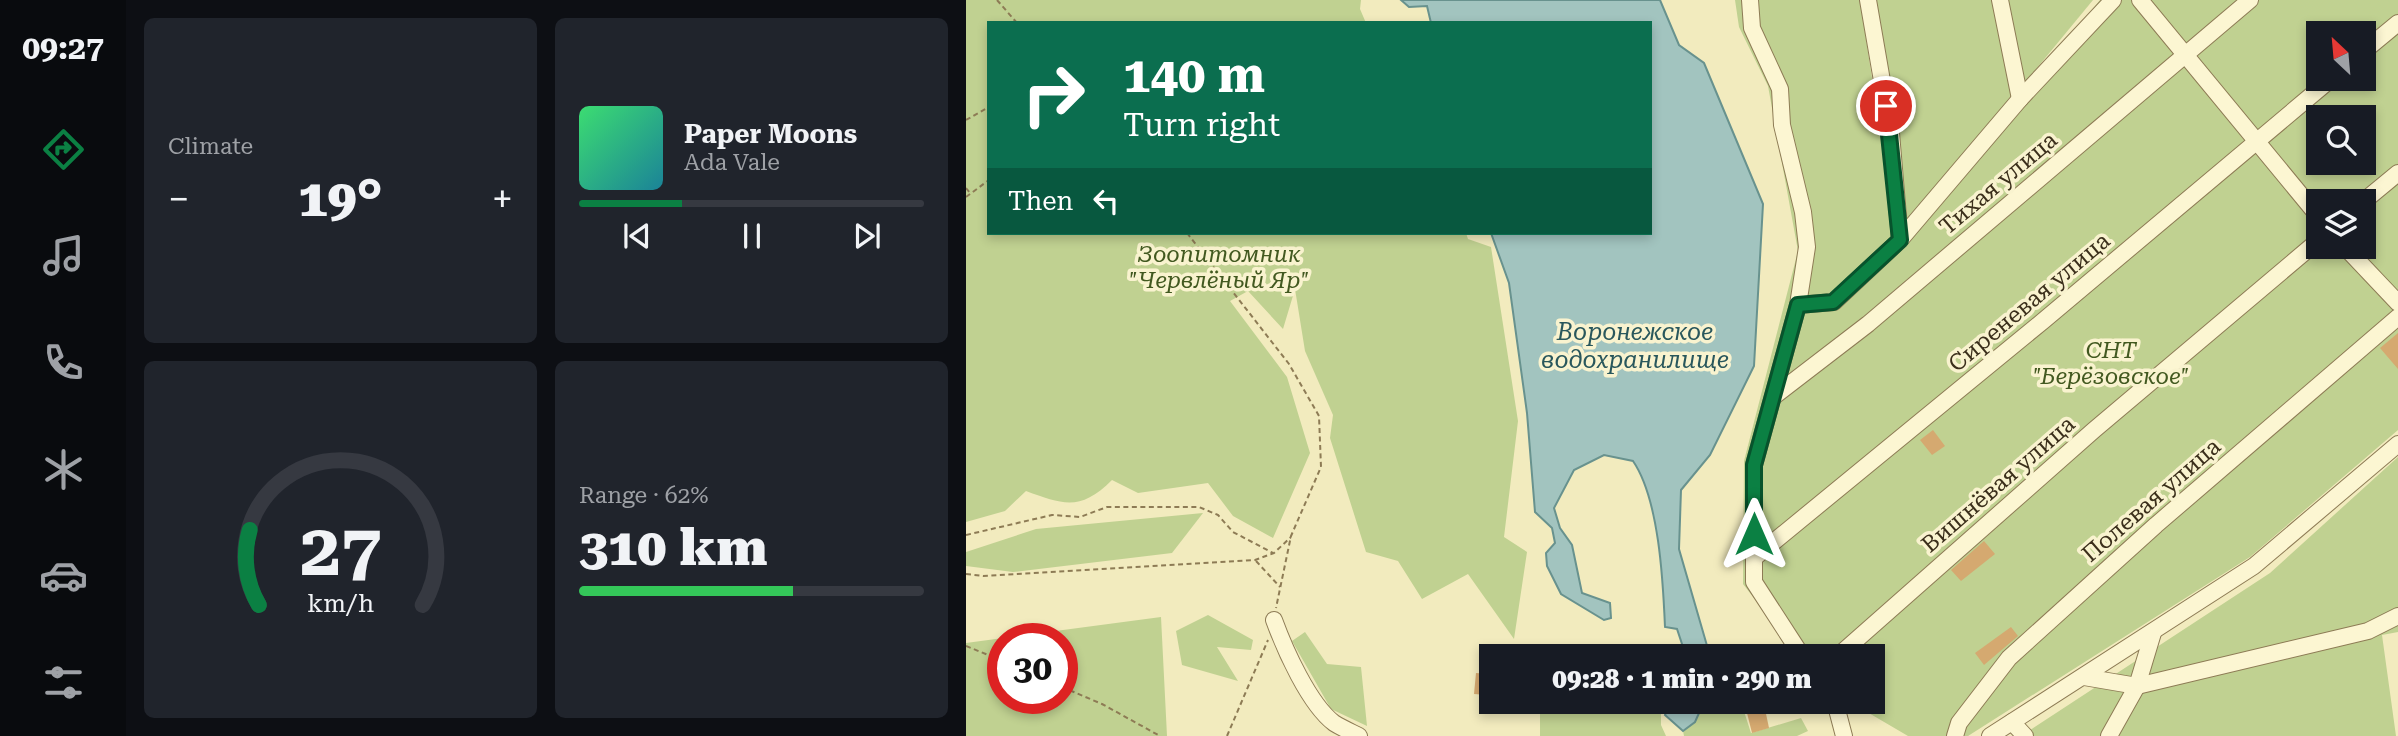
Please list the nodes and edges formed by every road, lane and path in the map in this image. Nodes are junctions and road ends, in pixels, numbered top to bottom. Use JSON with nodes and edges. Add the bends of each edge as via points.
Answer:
{"nodes":[{"id":1,"x":997,"y":0,"type":"edge"},
{"id":2,"x":1750,"y":0,"type":"edge"},
{"id":3,"x":1868,"y":0,"type":"edge"},
{"id":4,"x":2000,"y":0,"type":"edge"},
{"id":5,"x":2113,"y":0,"type":"edge"},
{"id":6,"x":2140,"y":0,"type":"edge"},
{"id":7,"x":2250,"y":0,"type":"edge"},
{"id":8,"x":1015,"y":21,"type":"edge"},
{"id":9,"x":2398,"y":23,"type":"edge"},
{"id":10,"x":2376,"y":41,"type":"edge"},
{"id":11,"x":2186,"y":54,"type":"junction"},
{"id":12,"x":2317,"y":91,"type":"edge"},
{"id":13,"x":2020,"y":99,"type":"junction"},
{"id":14,"x":987,"y":108,"type":"edge"},
{"id":15,"x":966,"y":120,"type":"edge"},
{"id":16,"x":2258,"y":140,"type":"junction"},
{"id":17,"x":2398,"y":173,"type":"edge"},
{"id":18,"x":987,"y":182,"type":"edge"},
{"id":19,"x":966,"y":188,"type":"edge"},
{"id":20,"x":2376,"y":191,"type":"edge"},
{"id":21,"x":971,"y":194,"type":"junction"},
{"id":22,"x":966,"y":197,"type":"edge"},
{"id":23,"x":2306,"y":201,"type":"edge"},
{"id":24,"x":1189,"y":235,"type":"edge"},
{"id":25,"x":1900,"y":240,"type":"junction"},
{"id":26,"x":2306,"y":251,"type":"edge"},
{"id":27,"x":2356,"y":259,"type":"edge"},
{"id":28,"x":2398,"y":303,"type":"edge"},
{"id":29,"x":1798,"y":305,"type":"junction"},
{"id":30,"x":2398,"y":317,"type":"edge"},
{"id":31,"x":1773,"y":397,"type":"junction"},
{"id":32,"x":2398,"y":444,"type":"edge"},
{"id":33,"x":966,"y":535,"type":"edge"},
{"id":34,"x":1291,"y":536,"type":"junction"},
{"id":35,"x":1274,"y":553,"type":"junction"},
{"id":36,"x":1754,"y":558,"type":"junction"},
{"id":37,"x":1255,"y":560,"type":"junction"},
{"id":38,"x":966,"y":574,"type":"edge"},
{"id":39,"x":1281,"y":588,"type":"junction"},
{"id":40,"x":2398,"y":616,"type":"edge"},
{"id":41,"x":1274,"y":620,"type":"junction"},
{"id":42,"x":2153,"y":633,"type":"junction"},
{"id":43,"x":1794,"y":644,"type":"edge"},
{"id":44,"x":1852,"y":644,"type":"edge"},
{"id":45,"x":966,"y":646,"type":"edge"},
{"id":46,"x":987,"y":655,"type":"edge"},
{"id":47,"x":2084,"y":677,"type":"junction"},
{"id":48,"x":2137,"y":687,"type":"junction"},
{"id":49,"x":1078,"y":694,"type":"edge"},
{"id":50,"x":1838,"y":714,"type":"edge"},
{"id":51,"x":2012,"y":722,"type":"junction"},
{"id":52,"x":1160,"y":736,"type":"edge"},
{"id":53,"x":1227,"y":736,"type":"edge"},
{"id":54,"x":1359,"y":736,"type":"edge"},
{"id":55,"x":1844,"y":736,"type":"edge"},
{"id":56,"x":1955,"y":736,"type":"edge"},
{"id":57,"x":1990,"y":736,"type":"edge"},
{"id":58,"x":2025,"y":736,"type":"edge"},
{"id":59,"x":2109,"y":736,"type":"edge"}],
"edges":[{"from":1,"to":8,"type":"path"},
{"from":2,"to":29,"type":"street","via":[[1752,28],[1780,89],[1782,125],[1803,212],[1807,247]]},
{"from":3,"to":25,"type":"street","via":[[1891,133]]},
{"from":4,"to":13,"type":"street"},
{"from":5,"to":13,"type":"street"},
{"from":6,"to":11,"type":"street"},
{"from":7,"to":11,"type":"street","name":"Тихая улица"},
{"from":9,"to":10,"type":"street"},
{"from":11,"to":16,"type":"street"},
{"from":11,"to":31,"type":"street","name":"Тихая улица","via":[[1868,324]]},
{"from":12,"to":16,"type":"street","name":"Сиреневая улица"},
{"from":13,"to":25,"type":"street"},
{"from":14,"to":15,"type":"path"},
{"from":16,"to":23,"type":"street"},
{"from":16,"to":36,"type":"street","name":"Сиреневая улица"},
{"from":17,"to":20,"type":"street"},
{"from":18,"to":21,"type":"path"},
{"from":19,"to":21,"type":"path"},
{"from":21,"to":22,"type":"path"},
{"from":24,"to":34,"type":"path","via":[[1289,364],[1319,416],[1321,467]]},
{"from":25,"to":29,"type":"street","via":[[1833,302]]},
{"from":26,"to":44,"type":"street","name":"Вишнёвая улица","via":[[2094,429]]},
{"from":27,"to":28,"type":"street"},
{"from":29,"to":31,"type":"street"},
{"from":30,"to":56,"type":"street","name":"Полевая улица","via":[[2009,658],[1959,723]]},
{"from":31,"to":36,"type":"street","via":[[1754,465]]},
{"from":32,"to":42,"type":"street","via":[[2254,566]]},
{"from":33,"to":35,"type":"path","via":[[1052,515],[1080,517],[1107,507],[1199,507],[1218,514],[1233,531]]},
{"from":34,"to":35,"type":"path"},
{"from":34,"to":39,"type":"path"},
{"from":35,"to":37,"type":"path"},
{"from":36,"to":43,"type":"street","via":[[1754,582]]},
{"from":37,"to":38,"type":"path"},
{"from":37,"to":39,"type":"path"},
{"from":39,"to":41,"type":"path"},
{"from":40,"to":48,"type":"street","via":[[2368,631]]},
{"from":41,"to":53,"type":"path"},
{"from":41,"to":54,"type":"street","via":[[1285,649],[1319,707],[1333,722]]},
{"from":42,"to":47,"type":"street"},
{"from":42,"to":48,"type":"street"},
{"from":45,"to":46,"type":"path"},
{"from":47,"to":48,"type":"street"},
{"from":47,"to":51,"type":"street"},
{"from":48,"to":59,"type":"street"},
{"from":49,"to":52,"type":"path"},
{"from":50,"to":55,"type":"street"},
{"from":51,"to":57,"type":"street"},
{"from":51,"to":58,"type":"street"}]}
